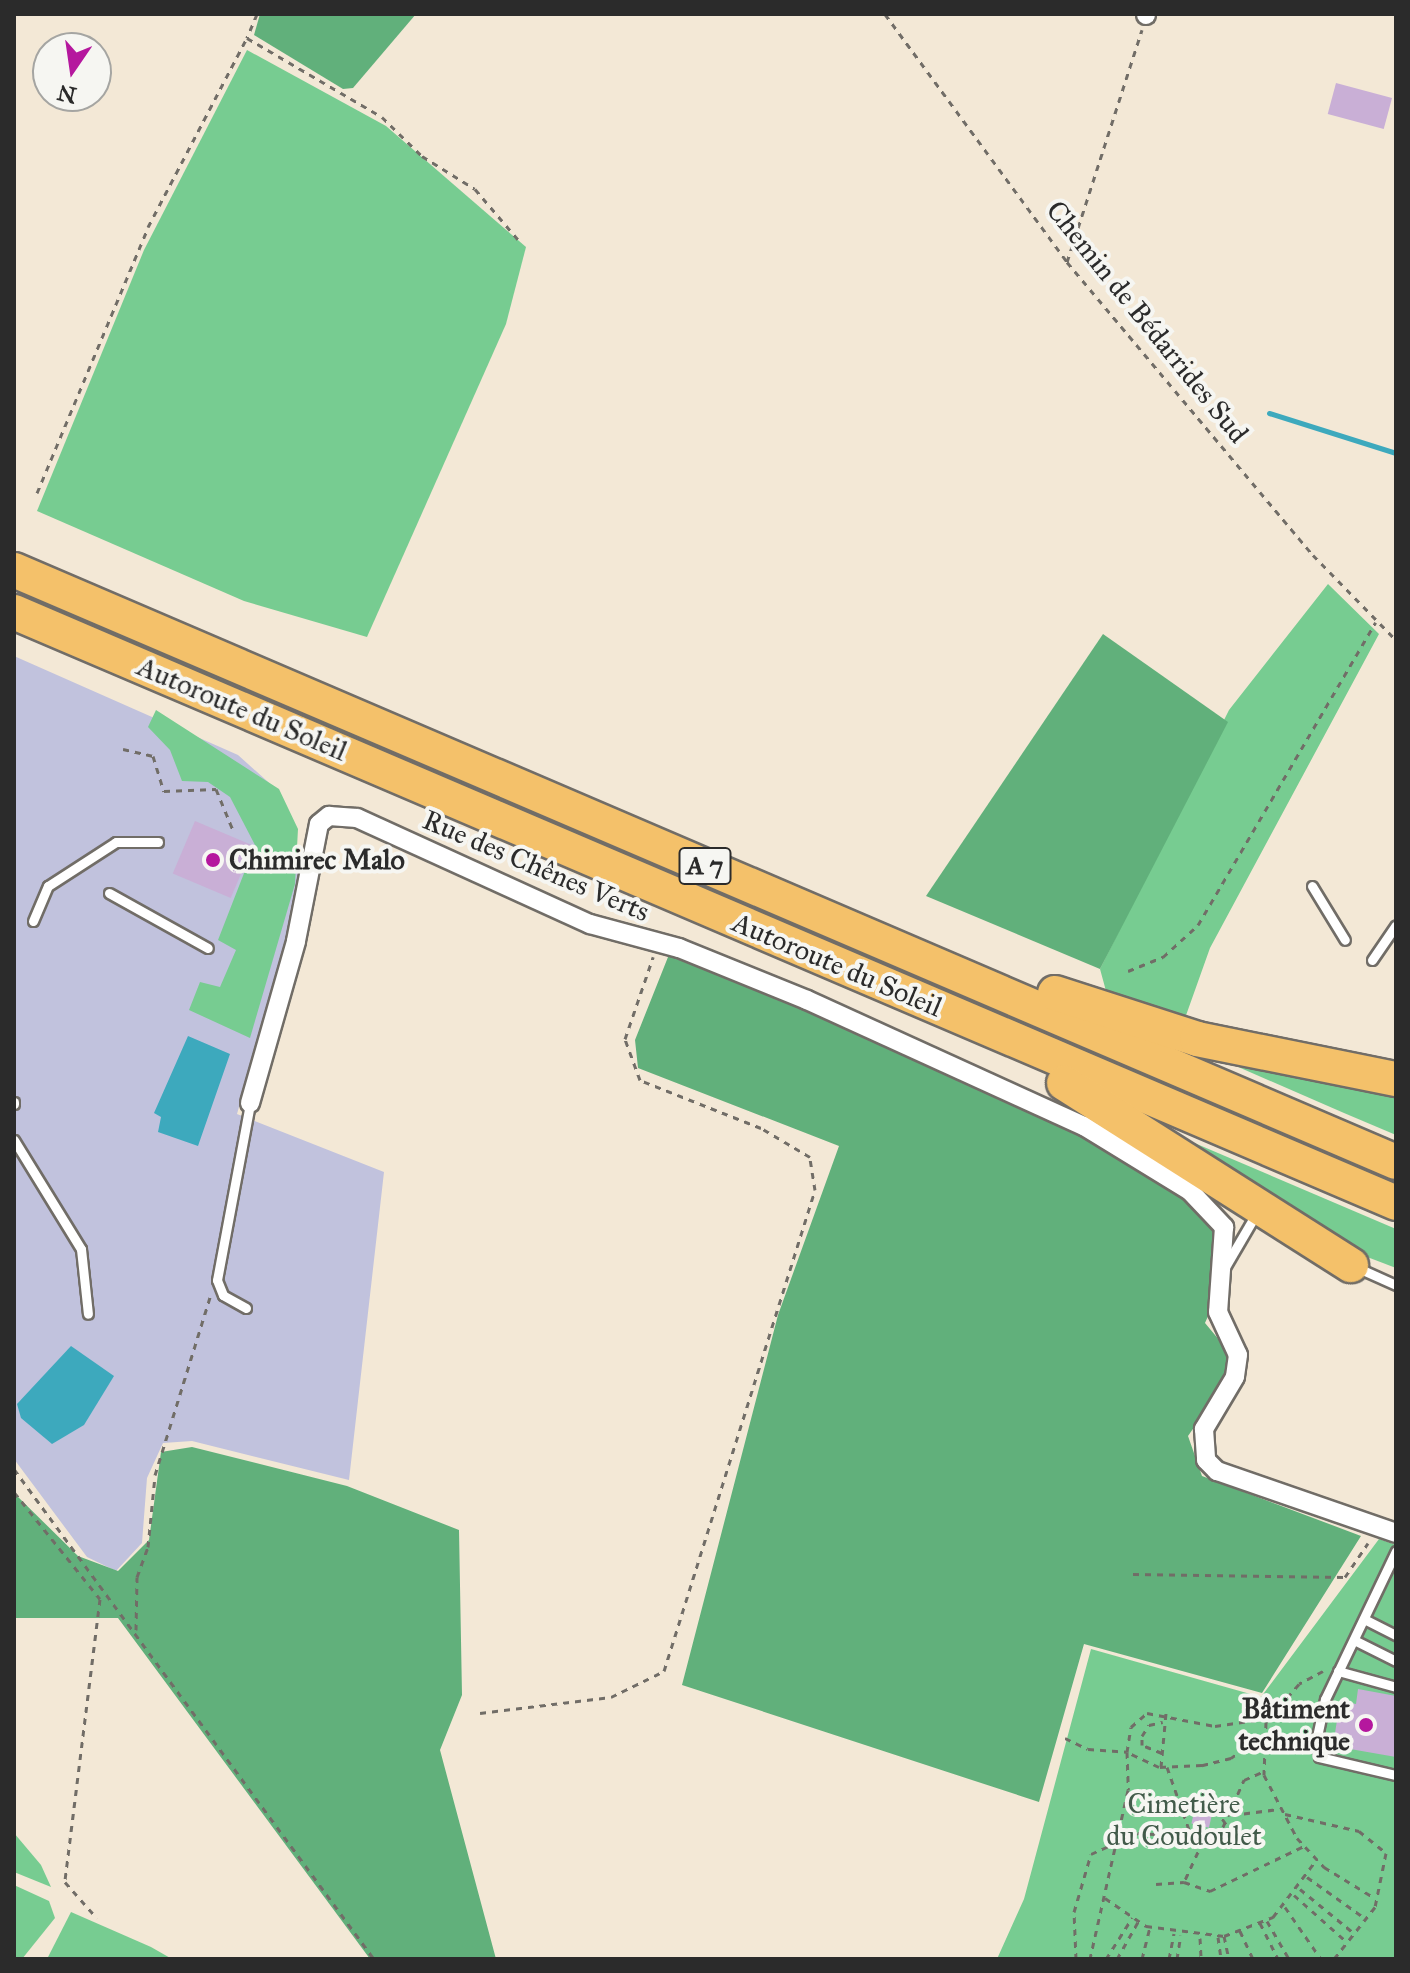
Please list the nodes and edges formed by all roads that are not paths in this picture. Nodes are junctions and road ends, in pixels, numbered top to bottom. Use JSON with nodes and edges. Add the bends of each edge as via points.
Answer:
{"nodes":[{"id":1,"x":14,"y":570,"type":"edge"},
{"id":2,"x":14,"y":612,"type":"edge"},
{"id":3,"x":158,"y":842,"type":"dead end"},
{"id":4,"x":1312,"y":886,"type":"dead end"},
{"id":5,"x":109,"y":893,"type":"dead end"},
{"id":6,"x":33,"y":921,"type":"dead end"},
{"id":7,"x":1396,"y":925,"type":"edge"},
{"id":8,"x":1345,"y":940,"type":"dead end"},
{"id":9,"x":208,"y":948,"type":"dead end"},
{"id":10,"x":909,"y":953,"type":"junction"},
{"id":11,"x":1372,"y":960,"type":"dead end"},
{"id":12,"x":892,"y":988,"type":"junction"},
{"id":13,"x":1396,"y":1079,"type":"edge"},
{"id":14,"x":250,"y":1103,"type":"joint"},
{"id":15,"x":14,"y":1140,"type":"edge"},
{"id":16,"x":1396,"y":1162,"type":"edge"},
{"id":17,"x":1396,"y":1203,"type":"edge"},
{"id":18,"x":1261,"y":1205,"type":"junction"},
{"id":19,"x":1351,"y":1265,"type":"joint"},
{"id":20,"x":1224,"y":1270,"type":"junction"},
{"id":21,"x":1396,"y":1285,"type":"edge"},
{"id":22,"x":246,"y":1308,"type":"dead end"},
{"id":23,"x":88,"y":1314,"type":"dead end"},
{"id":24,"x":1396,"y":1533,"type":"edge"},
{"id":25,"x":1396,"y":1551,"type":"edge"},
{"id":26,"x":1364,"y":1619,"type":"junction"},
{"id":27,"x":1396,"y":1635,"type":"edge"},
{"id":28,"x":1354,"y":1640,"type":"junction"},
{"id":29,"x":1396,"y":1661,"type":"edge"},
{"id":30,"x":1338,"y":1671,"type":"junction"},
{"id":31,"x":1396,"y":1687,"type":"edge"},
{"id":32,"x":1396,"y":1775,"type":"edge"}],
"edges":[{"from":1,"to":10,"type":"highway","name":"Autoroute du Soleil","number":"A 7"},
{"from":2,"to":12,"type":"highway","name":"Autoroute du Soleil","number":"A 7"},
{"from":3,"to":6,"type":"lane","via":[[116,842],[48,886]]},
{"from":4,"to":8,"type":"lane"},
{"from":5,"to":9,"type":"lane"},
{"from":7,"to":11,"type":"lane"},
{"from":10,"to":13,"type":"highway","via":[[1197,1039]]},
{"from":10,"to":16,"type":"highway","name":"Autoroute du Soleil","number":"A 7"},
{"from":12,"to":17,"type":"highway","name":"Autoroute du Soleil","number":"A 7"},
{"from":12,"to":18,"type":"highway","via":[[1136,1123]]},
{"from":14,"to":20,"type":"street","name":"Rue des Chênes Verts","via":[[296,941],[311,849],[329,816],[357,818],[482,879],[653,945],[679,948],[807,1000],[1084,1126],[1218,1213]]},
{"from":14,"to":22,"type":"lane","via":[[217,1280],[223,1295]]},
{"from":15,"to":23,"type":"lane","via":[[81,1249]]},
{"from":18,"to":19,"type":"highway"},
{"from":18,"to":20,"type":"lane"},
{"from":19,"to":21,"type":"lane"},
{"from":20,"to":24,"type":"street","name":"Rue des Chênes Verts","via":[[1218,1312],[1238,1355],[1235,1377],[1204,1429],[1206,1460],[1217,1471]]},
{"from":25,"to":26,"type":"lane"},
{"from":26,"to":27,"type":"lane"},
{"from":26,"to":28,"type":"lane"},
{"from":28,"to":29,"type":"lane"},
{"from":28,"to":30,"type":"lane"},
{"from":30,"to":31,"type":"lane"},
{"from":30,"to":32,"type":"lane","via":[[1325,1699],[1319,1757]]}]}
